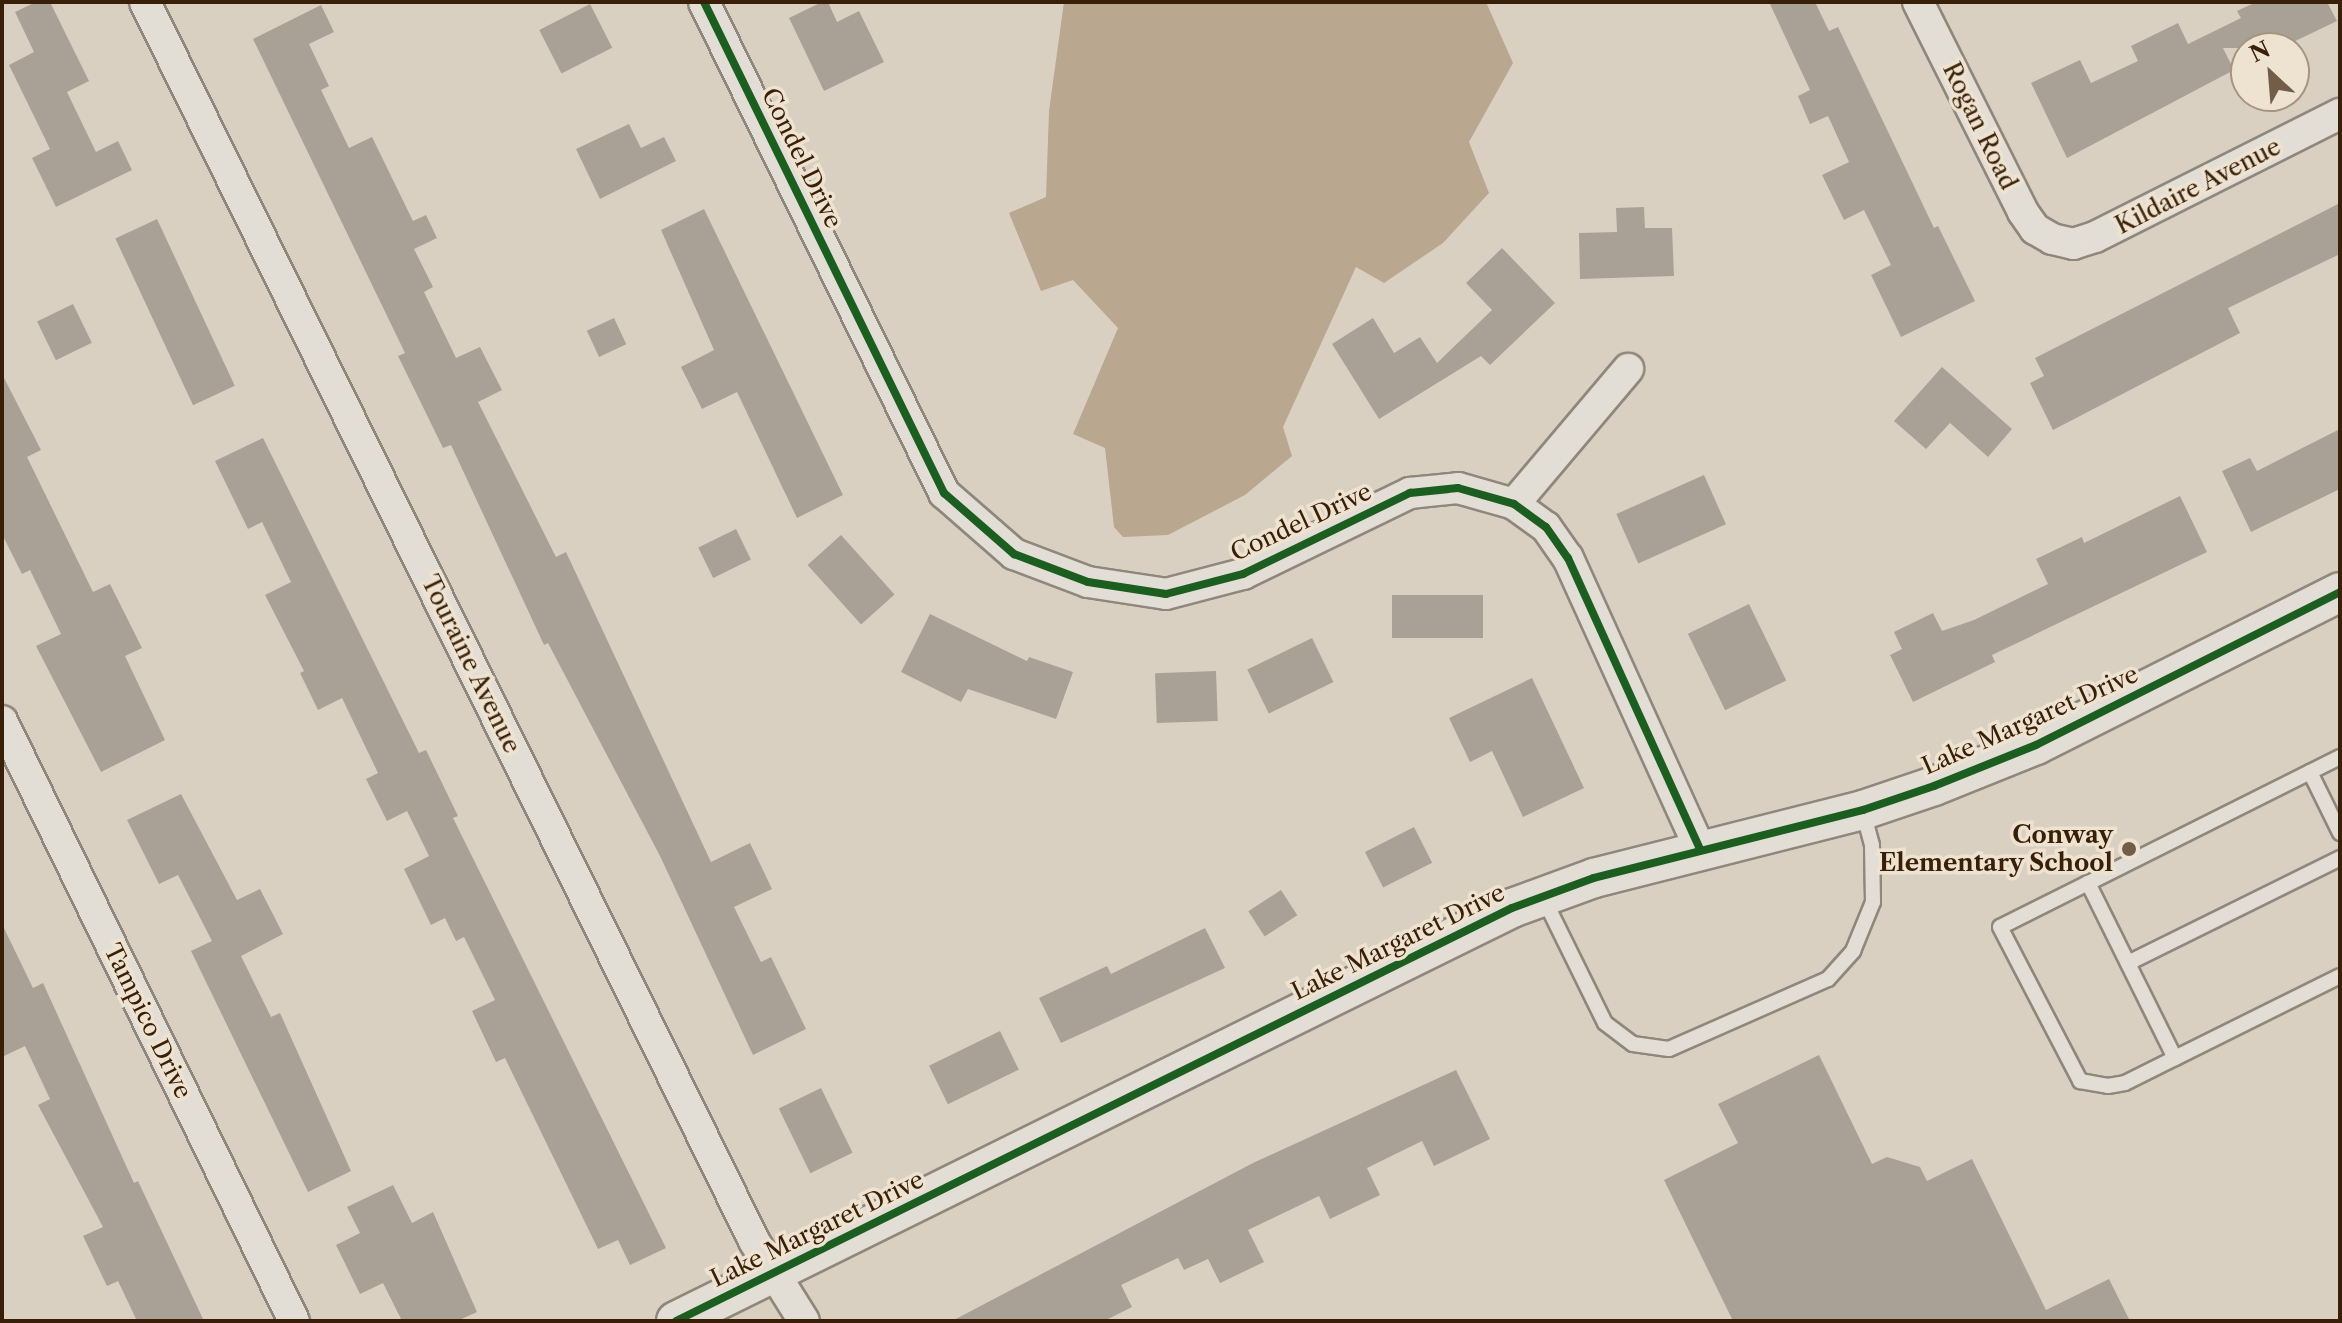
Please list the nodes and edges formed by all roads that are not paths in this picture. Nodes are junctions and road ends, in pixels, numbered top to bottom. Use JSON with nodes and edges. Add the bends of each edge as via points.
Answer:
{"nodes":[{"id":1,"x":145,"y":2,"type":"edge"},
{"id":2,"x":704,"y":2,"type":"edge"},
{"id":3,"x":1918,"y":2,"type":"edge"},
{"id":4,"x":2340,"y":114,"type":"edge"},
{"id":5,"x":2052,"y":239,"type":"joint"},
{"id":6,"x":1628,"y":369,"type":"dead end"},
{"id":7,"x":1514,"y":504,"type":"junction"},
{"id":8,"x":2338,"y":597,"type":"edge"},
{"id":9,"x":2,"y":721,"type":"edge"},
{"id":10,"x":2340,"y":757,"type":"edge"},
{"id":11,"x":2310,"y":772,"type":"junction"},
{"id":12,"x":1863,"y":810,"type":"junction"},
{"id":13,"x":2340,"y":833,"type":"edge"},
{"id":14,"x":1700,"y":849,"type":"junction"},
{"id":15,"x":2340,"y":858,"type":"edge"},
{"id":16,"x":2088,"y":883,"type":"junction"},
{"id":17,"x":1543,"y":897,"type":"junction"},
{"id":18,"x":2128,"y":963,"type":"junction"},
{"id":19,"x":2340,"y":976,"type":"edge"},
{"id":20,"x":2175,"y":1058,"type":"junction"},
{"id":21,"x":775,"y":1272,"type":"junction"},
{"id":22,"x":294,"y":1321,"type":"edge"},
{"id":23,"x":676,"y":1321,"type":"edge"},
{"id":24,"x":804,"y":1321,"type":"edge"}],
"edges":[{"from":1,"to":21,"type":"street","name":"Touraine Avenue","via":[[754,1241]]},
{"from":2,"to":7,"type":"street","name":"Condel Drive","via":[[944,493],[1014,554],[1088,582],[1166,594],[1243,574],[1410,493],[1458,488]]},
{"from":3,"to":5,"type":"street","name":"Rogan Road","via":[[2023,212],[2035,229]]},
{"from":4,"to":5,"type":"street","name":"Kildaire Avenue","via":[[2095,237],[2073,244]]},
{"from":6,"to":7,"type":"street"},
{"from":7,"to":14,"type":"street","name":"Condel Drive","via":[[1546,527],[1568,558]]},
{"from":8,"to":12,"type":"street","name":"Lake Margaret Drive","via":[[2036,745]]},
{"from":9,"to":22,"type":"street","name":"Tampico Drive"},
{"from":10,"to":11,"type":"lane"},
{"from":11,"to":13,"type":"lane"},
{"from":11,"to":16,"type":"lane"},
{"from":12,"to":14,"type":"street","name":"Lake Margaret Drive"},
{"from":12,"to":17,"type":"lane","via":[[1872,845],[1873,902],[1853,951],[1828,979],[1669,1049],[1633,1044],[1605,1023]]},
{"from":14,"to":17,"type":"street","name":"Lake Margaret Drive"},
{"from":15,"to":18,"type":"lane"},
{"from":16,"to":18,"type":"lane"},
{"from":16,"to":20,"type":"lane","via":[[2000,927],[2021,970],[2080,1081],[2125,1083]]},
{"from":17,"to":21,"type":"street","name":"Lake Margaret Drive","via":[[1430,946]]},
{"from":18,"to":20,"type":"lane"},
{"from":19,"to":20,"type":"lane"},
{"from":21,"to":23,"type":"street","name":"Lake Margaret Drive"},
{"from":21,"to":24,"type":"street","name":"Touraine Avenue"}]}
